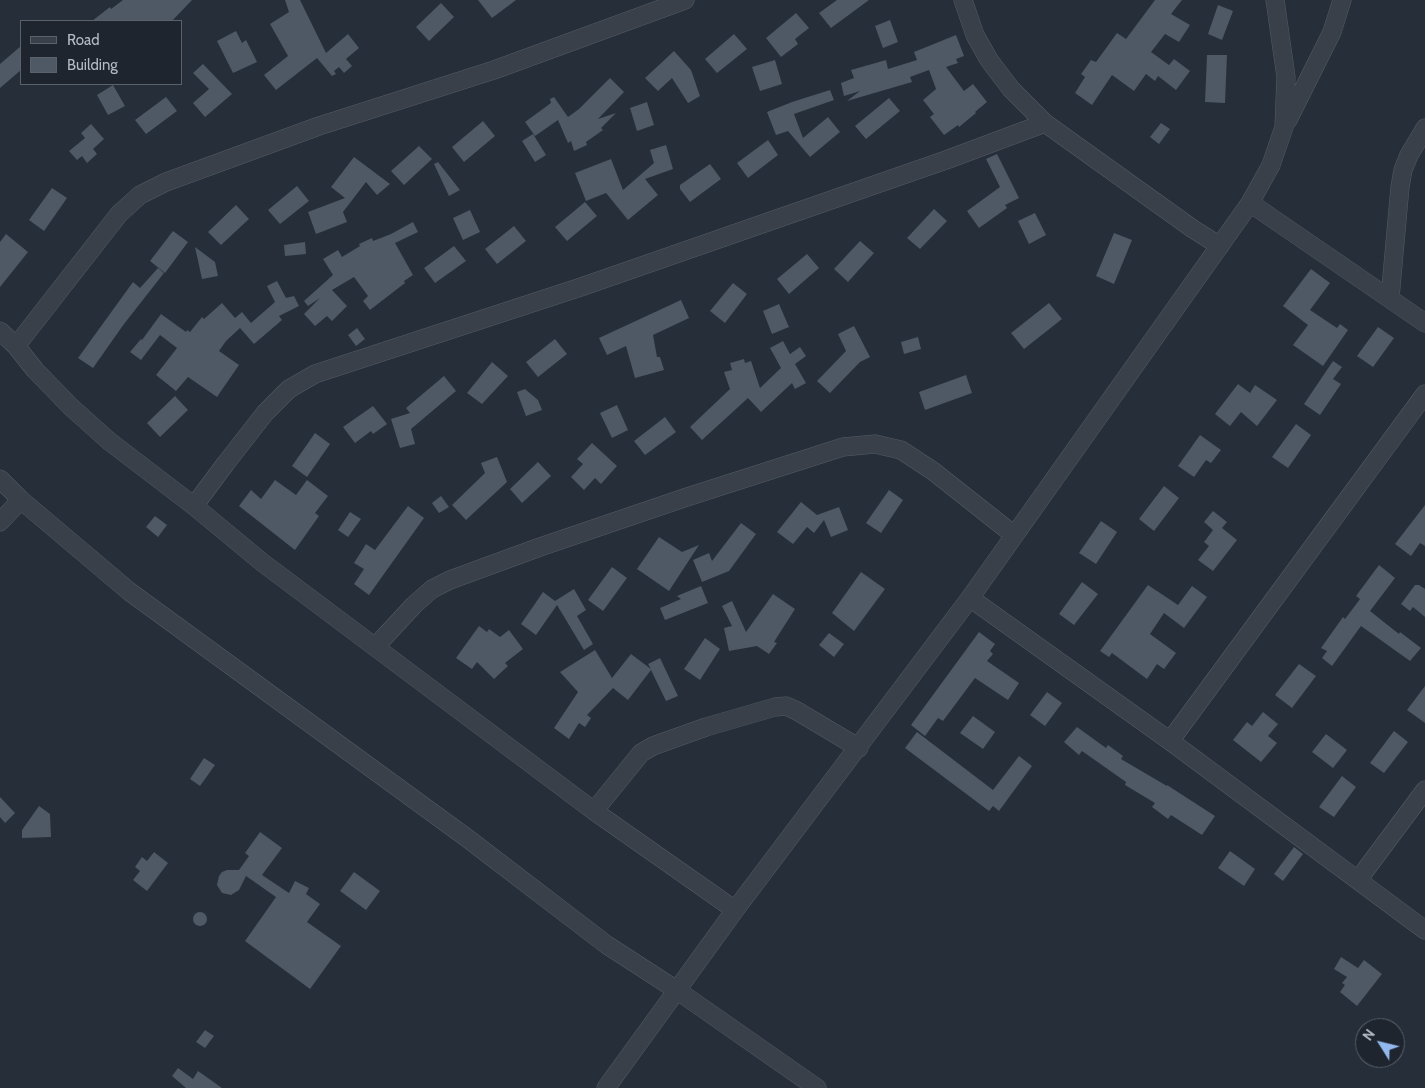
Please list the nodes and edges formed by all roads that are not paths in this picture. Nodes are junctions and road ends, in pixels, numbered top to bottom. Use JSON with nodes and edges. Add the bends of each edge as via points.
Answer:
{"nodes":[{"id":1,"x":685,"y":0,"type":"edge"},
{"id":2,"x":963,"y":0,"type":"edge"},
{"id":3,"x":1275,"y":0,"type":"edge"},
{"id":4,"x":1342,"y":0,"type":"edge"},
{"id":5,"x":1045,"y":123,"type":"junction"},
{"id":6,"x":1284,"y":128,"type":"junction"},
{"id":7,"x":1425,"y":128,"type":"edge"},
{"id":8,"x":1250,"y":203,"type":"junction"},
{"id":9,"x":1220,"y":246,"type":"junction"},
{"id":10,"x":1390,"y":298,"type":"junction"},
{"id":11,"x":1425,"y":323,"type":"edge"},
{"id":12,"x":0,"y":331,"type":"edge"},
{"id":13,"x":16,"y":346,"type":"junction"},
{"id":14,"x":1425,"y":394,"type":"edge"},
{"id":15,"x":0,"y":479,"type":"edge"},
{"id":16,"x":21,"y":500,"type":"junction"},
{"id":17,"x":194,"y":506,"type":"junction"},
{"id":18,"x":0,"y":522,"type":"edge"},
{"id":19,"x":1014,"y":535,"type":"junction"},
{"id":20,"x":970,"y":598,"type":"junction"},
{"id":21,"x":375,"y":647,"type":"junction"},
{"id":22,"x":1170,"y":741,"type":"junction"},
{"id":23,"x":859,"y":748,"type":"junction"},
{"id":24,"x":1425,"y":790,"type":"edge"},
{"id":25,"x":594,"y":811,"type":"junction"},
{"id":26,"x":1358,"y":880,"type":"junction"},
{"id":27,"x":735,"y":910,"type":"junction"},
{"id":28,"x":1425,"y":930,"type":"edge"},
{"id":29,"x":678,"y":991,"type":"junction"},
{"id":30,"x":606,"y":1088,"type":"edge"},
{"id":31,"x":817,"y":1088,"type":"edge"}],
"edges":[{"from":1,"to":13,"type":"street","via":[[494,70],[319,126],[166,182],[140,195],[119,214]]},
{"from":2,"to":5,"type":"street","via":[[989,60],[1011,89]]},
{"from":3,"to":6,"type":"street","via":[[1286,77]]},
{"from":4,"to":6,"type":"street","via":[[1332,32]]},
{"from":5,"to":9,"type":"street"},
{"from":5,"to":17,"type":"street","via":[[599,280],[315,374],[289,390],[265,413]]},
{"from":6,"to":8,"type":"street","via":[[1271,165]]},
{"from":7,"to":10,"type":"street","via":[[1403,170]]},
{"from":8,"to":9,"type":"street"},
{"from":8,"to":10,"type":"street"},
{"from":9,"to":19,"type":"street"},
{"from":10,"to":11,"type":"street"},
{"from":12,"to":13,"type":"street"},
{"from":13,"to":17,"type":"street","via":[[35,370],[102,436]]},
{"from":14,"to":22,"type":"street"},
{"from":15,"to":16,"type":"street"},
{"from":16,"to":18,"type":"street"},
{"from":16,"to":29,"type":"street","via":[[130,592],[460,833],[607,945]]},
{"from":17,"to":21,"type":"street","via":[[263,563]]},
{"from":19,"to":20,"type":"street"},
{"from":19,"to":21,"type":"street","via":[[901,450],[876,444],[843,447],[687,497],[450,580],[432,589],[414,605]]},
{"from":20,"to":22,"type":"street"},
{"from":20,"to":23,"type":"street"},
{"from":21,"to":25,"type":"street"},
{"from":22,"to":26,"type":"street"},
{"from":23,"to":25,"type":"street","via":[[797,711],[786,706],[776,707],[653,746],[641,753]]},
{"from":23,"to":27,"type":"street"},
{"from":24,"to":26,"type":"street"},
{"from":25,"to":27,"type":"street"},
{"from":26,"to":28,"type":"street"},
{"from":27,"to":29,"type":"street"},
{"from":29,"to":30,"type":"street"},
{"from":29,"to":31,"type":"street"}]}
